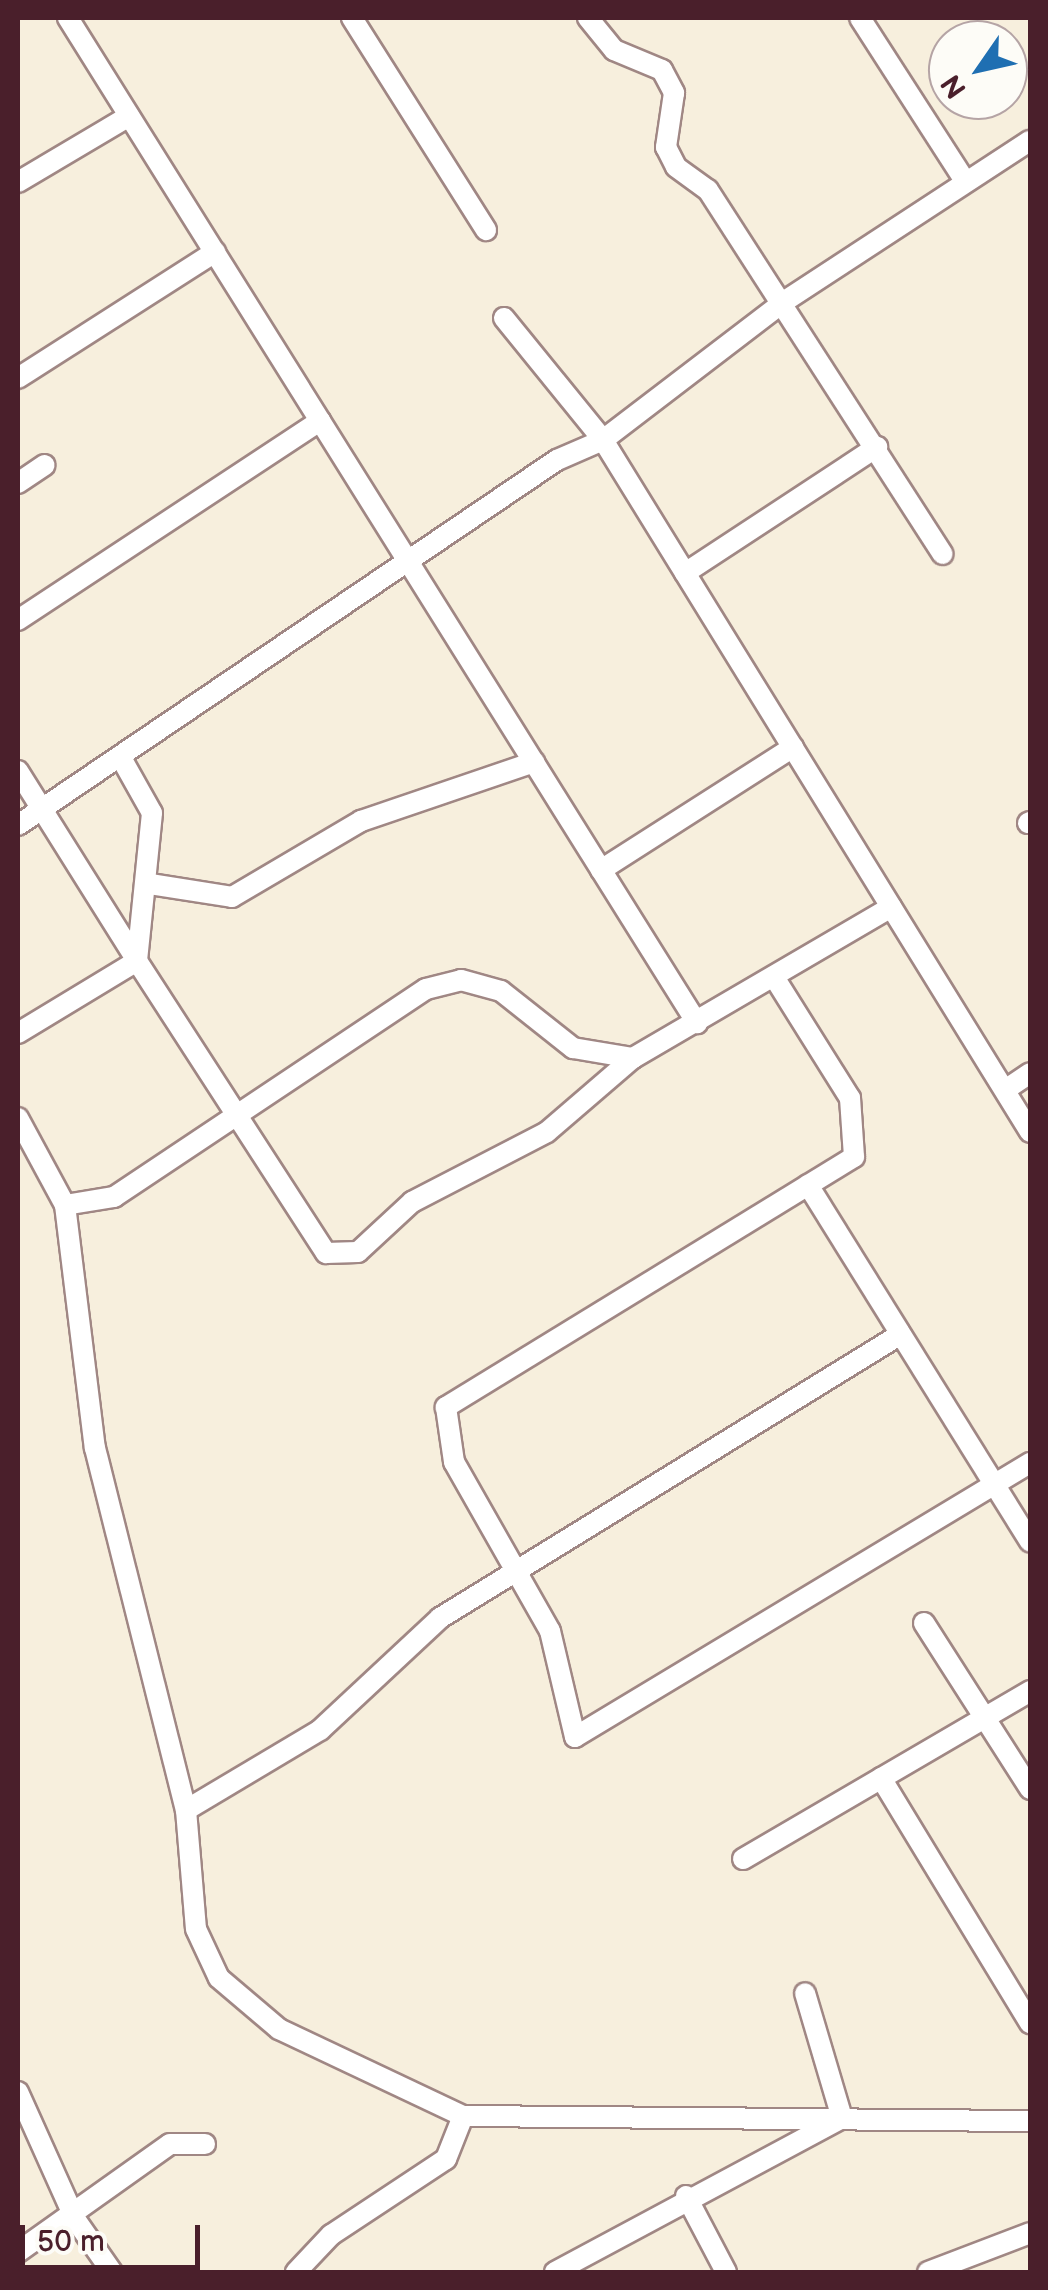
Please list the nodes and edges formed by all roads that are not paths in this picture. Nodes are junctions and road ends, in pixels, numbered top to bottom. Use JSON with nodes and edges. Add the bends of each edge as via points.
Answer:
{"nodes":[{"id":1,"x":68,"y":18,"type":"edge"},
{"id":2,"x":352,"y":18,"type":"edge"},
{"id":3,"x":588,"y":18,"type":"edge"},
{"id":4,"x":860,"y":18,"type":"edge"},
{"id":5,"x":130,"y":116,"type":"junction"},
{"id":6,"x":1030,"y":141,"type":"edge"},
{"id":7,"x":964,"y":181,"type":"junction"},
{"id":8,"x":18,"y":182,"type":"edge"},
{"id":9,"x":486,"y":230,"type":"dead end"},
{"id":10,"x":214,"y":252,"type":"junction"},
{"id":11,"x":782,"y":303,"type":"junction"},
{"id":12,"x":504,"y":318,"type":"dead end"},
{"id":13,"x":18,"y":378,"type":"edge"},
{"id":14,"x":320,"y":421,"type":"junction"},
{"id":15,"x":604,"y":440,"type":"junction"},
{"id":16,"x":877,"y":447,"type":"junction"},
{"id":17,"x":45,"y":465,"type":"dead end"},
{"id":18,"x":18,"y":483,"type":"edge"},
{"id":19,"x":943,"y":554,"type":"dead end"},
{"id":20,"x":407,"y":560,"type":"junction"},
{"id":21,"x":685,"y":573,"type":"junction"},
{"id":22,"x":18,"y":620,"type":"edge"},
{"id":23,"x":793,"y":748,"type":"junction"},
{"id":24,"x":120,"y":756,"type":"junction"},
{"id":25,"x":534,"y":762,"type":"junction"},
{"id":26,"x":18,"y":771,"type":"edge"},
{"id":27,"x":42,"y":810,"type":"junction"},
{"id":28,"x":18,"y":825,"type":"edge"},
{"id":29,"x":602,"y":870,"type":"junction"},
{"id":30,"x":150,"y":884,"type":"junction"},
{"id":31,"x":891,"y":907,"type":"junction"},
{"id":32,"x":136,"y":961,"type":"junction"},
{"id":33,"x":774,"y":977,"type":"junction"},
{"id":34,"x":697,"y":1023,"type":"junction"},
{"id":35,"x":18,"y":1033,"type":"edge"},
{"id":36,"x":632,"y":1058,"type":"junction"},
{"id":37,"x":1030,"y":1073,"type":"edge"},
{"id":38,"x":1004,"y":1090,"type":"junction"},
{"id":39,"x":235,"y":1113,"type":"junction"},
{"id":40,"x":18,"y":1118,"type":"edge"},
{"id":41,"x":1030,"y":1132,"type":"edge"},
{"id":42,"x":808,"y":1185,"type":"junction"},
{"id":43,"x":64,"y":1205,"type":"junction"},
{"id":44,"x":901,"y":1334,"type":"junction"},
{"id":45,"x":1030,"y":1463,"type":"edge"},
{"id":46,"x":994,"y":1484,"type":"junction"},
{"id":47,"x":1030,"y":1542,"type":"edge"},
{"id":48,"x":516,"y":1578,"type":"junction"},
{"id":49,"x":924,"y":1623,"type":"dead end"},
{"id":50,"x":1030,"y":1691,"type":"edge"},
{"id":51,"x":984,"y":1718,"type":"junction"},
{"id":52,"x":880,"y":1778,"type":"junction"},
{"id":53,"x":1030,"y":1790,"type":"edge"},
{"id":54,"x":186,"y":1810,"type":"junction"},
{"id":55,"x":743,"y":1858,"type":"dead end"},
{"id":56,"x":806,"y":1994,"type":"dead end"},
{"id":57,"x":1030,"y":2023,"type":"edge"},
{"id":58,"x":18,"y":2092,"type":"edge"},
{"id":59,"x":464,"y":2116,"type":"junction"},
{"id":60,"x":842,"y":2118,"type":"junction"},
{"id":61,"x":1030,"y":2121,"type":"edge"},
{"id":62,"x":205,"y":2144,"type":"dead end"},
{"id":63,"x":686,"y":2196,"type":"junction"},
{"id":64,"x":75,"y":2219,"type":"junction"},
{"id":65,"x":1030,"y":2233,"type":"edge"},
{"id":66,"x":18,"y":2252,"type":"edge"},
{"id":67,"x":112,"y":2272,"type":"edge"},
{"id":68,"x":296,"y":2272,"type":"edge"},
{"id":69,"x":555,"y":2272,"type":"edge"},
{"id":70,"x":726,"y":2272,"type":"edge"},
{"id":71,"x":928,"y":2272,"type":"edge"}],
"edges":[{"from":1,"to":5,"type":"street"},
{"from":2,"to":9,"type":"street"},
{"from":3,"to":11,"type":"street","via":[[614,50],[662,70],[674,92],[666,147],[676,167],[708,190]]},
{"from":4,"to":7,"type":"street"},
{"from":5,"to":8,"type":"street"},
{"from":5,"to":10,"type":"street"},
{"from":6,"to":7,"type":"street"},
{"from":7,"to":11,"type":"street"},
{"from":10,"to":13,"type":"street"},
{"from":10,"to":14,"type":"street"},
{"from":11,"to":15,"type":"street"},
{"from":11,"to":16,"type":"street"},
{"from":12,"to":15,"type":"street"},
{"from":14,"to":20,"type":"street"},
{"from":14,"to":22,"type":"street"},
{"from":15,"to":20,"type":"street","via":[[557,460]]},
{"from":15,"to":21,"type":"street"},
{"from":16,"to":19,"type":"street"},
{"from":16,"to":21,"type":"street"},
{"from":17,"to":18,"type":"street"},
{"from":20,"to":24,"type":"street"},
{"from":20,"to":25,"type":"street"},
{"from":21,"to":23,"type":"street"},
{"from":23,"to":29,"type":"street"},
{"from":23,"to":31,"type":"street"},
{"from":24,"to":27,"type":"street"},
{"from":24,"to":30,"type":"street","via":[[152,813]]},
{"from":25,"to":29,"type":"street"},
{"from":25,"to":30,"type":"street","via":[[361,821],[232,897]]},
{"from":26,"to":27,"type":"street"},
{"from":27,"to":28,"type":"street"},
{"from":27,"to":32,"type":"street"},
{"from":29,"to":34,"type":"street"},
{"from":30,"to":32,"type":"street"},
{"from":31,"to":33,"type":"street"},
{"from":31,"to":38,"type":"street"},
{"from":32,"to":35,"type":"street"},
{"from":32,"to":39,"type":"street"},
{"from":33,"to":34,"type":"street"},
{"from":33,"to":42,"type":"street","via":[[850,1098],[855,1121],[854,1157]]},
{"from":34,"to":36,"type":"street"},
{"from":36,"to":39,"type":"street","via":[[573,1048],[501,991],[460,980],[412,998]]},
{"from":36,"to":39,"type":"street","via":[[547,1132],[412,1202],[344,1257],[326,1253]]},
{"from":37,"to":38,"type":"street"},
{"from":38,"to":41,"type":"street"},
{"from":39,"to":43,"type":"street","via":[[114,1197]]},
{"from":40,"to":43,"type":"street"},
{"from":42,"to":44,"type":"street"},
{"from":42,"to":48,"type":"street","via":[[446,1408],[454,1462]]},
{"from":43,"to":54,"type":"street","via":[[95,1448]]},
{"from":44,"to":46,"type":"street"},
{"from":44,"to":48,"type":"street"},
{"from":45,"to":46,"type":"street"},
{"from":46,"to":47,"type":"street"},
{"from":46,"to":48,"type":"street","via":[[575,1737],[550,1631]]},
{"from":48,"to":54,"type":"street","via":[[440,1618],[320,1730]]},
{"from":49,"to":51,"type":"street"},
{"from":50,"to":51,"type":"street"},
{"from":51,"to":52,"type":"street"},
{"from":51,"to":53,"type":"street"},
{"from":52,"to":55,"type":"street"},
{"from":52,"to":57,"type":"street"},
{"from":54,"to":59,"type":"street","via":[[196,1930],[219,1978],[279,2029]]},
{"from":56,"to":60,"type":"street"},
{"from":58,"to":64,"type":"street"},
{"from":59,"to":60,"type":"street"},
{"from":59,"to":68,"type":"street","via":[[446,2159],[331,2235]]},
{"from":60,"to":61,"type":"street"},
{"from":60,"to":63,"type":"street"},
{"from":62,"to":64,"type":"street","via":[[170,2144],[103,2186]]},
{"from":63,"to":69,"type":"street"},
{"from":63,"to":70,"type":"street"},
{"from":64,"to":66,"type":"street"},
{"from":64,"to":67,"type":"street"},
{"from":65,"to":71,"type":"street"}]}
